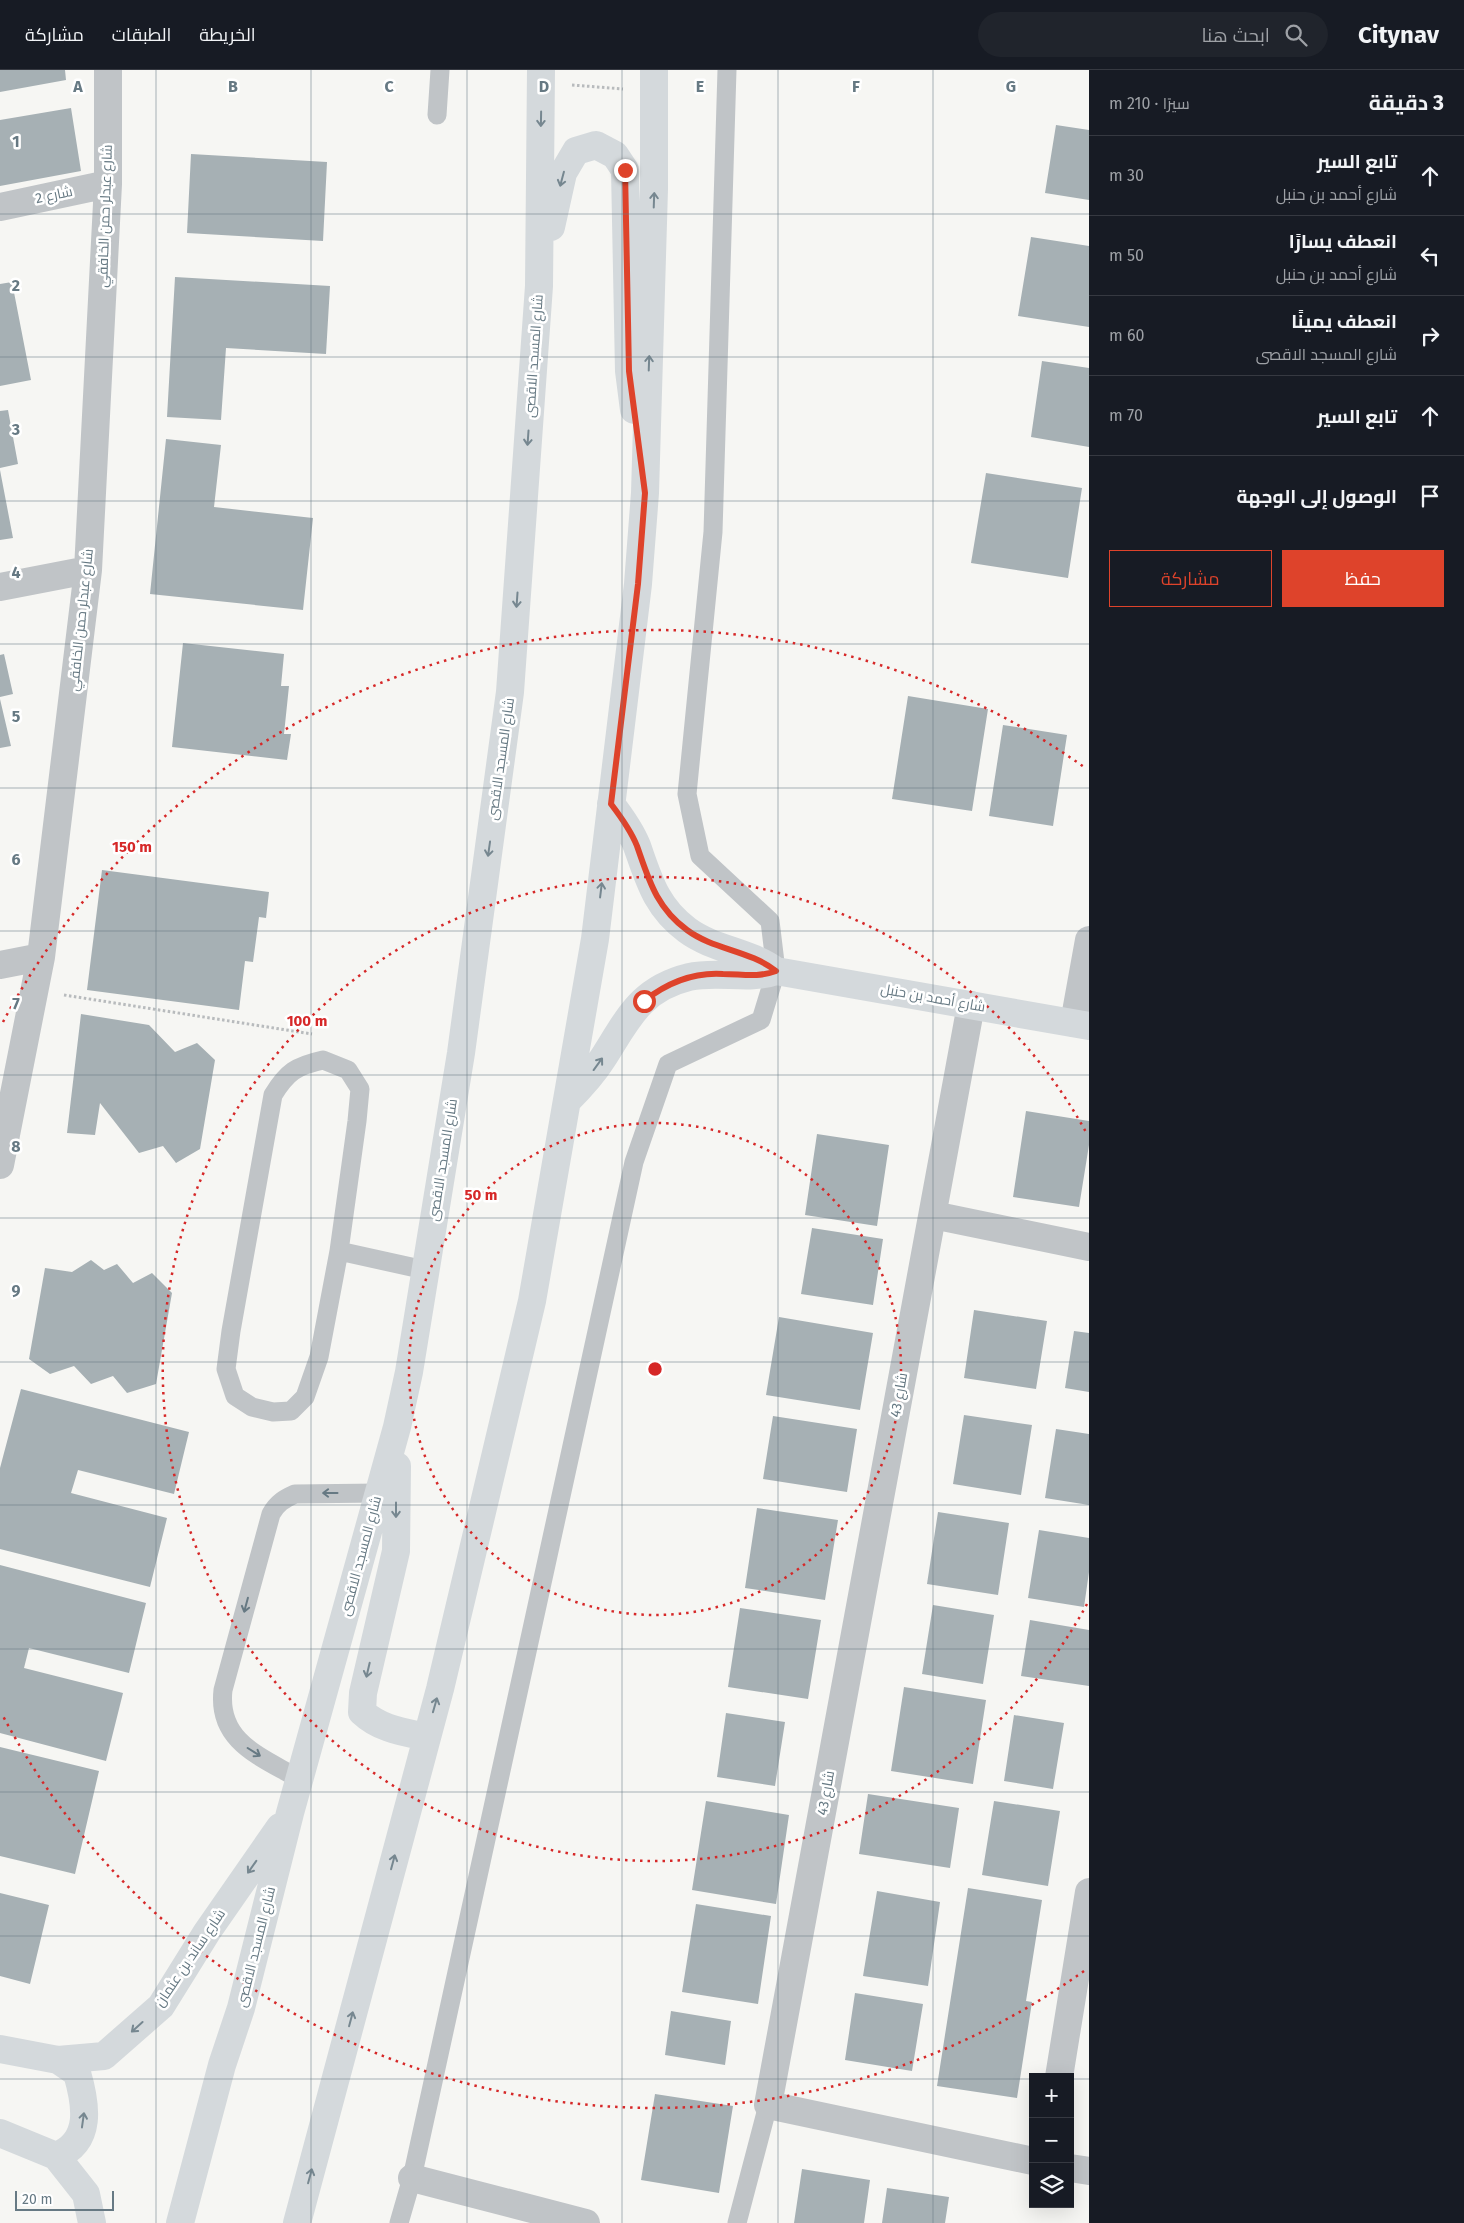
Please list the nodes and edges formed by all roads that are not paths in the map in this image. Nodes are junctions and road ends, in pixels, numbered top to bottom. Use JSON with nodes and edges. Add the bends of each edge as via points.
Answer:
{"nodes":[{"id":1,"x":108,"y":70,"type":"edge"},
{"id":2,"x":440,"y":70,"type":"edge"},
{"id":3,"x":727,"y":70,"type":"edge"},
{"id":4,"x":541,"y":76,"type":"edge"},
{"id":5,"x":654,"y":81,"type":"edge"},
{"id":6,"x":437,"y":115,"type":"dead end"},
{"id":7,"x":108,"y":184,"type":"junction"},
{"id":8,"x":0,"y":207,"type":"edge"},
{"id":9,"x":539,"y":286,"type":"junction"},
{"id":10,"x":645,"y":493,"type":"junction"},
{"id":11,"x":88,"y":570,"type":"junction"},
{"id":12,"x":0,"y":587,"type":"edge"},
{"id":13,"x":611,"y":804,"type":"junction"},
{"id":14,"x":1089,"y":940,"type":"edge"},
{"id":15,"x":40,"y":957,"type":"junction"},
{"id":16,"x":0,"y":965,"type":"edge"},
{"id":17,"x":776,"y":971,"type":"junction"},
{"id":18,"x":970,"y":1005,"type":"junction"},
{"id":19,"x":1081,"y":1025,"type":"edge"},
{"id":20,"x":567,"y":1102,"type":"junction"},
{"id":21,"x":0,"y":1165,"type":"edge"},
{"id":22,"x":933,"y":1215,"type":"junction"},
{"id":23,"x":1089,"y":1246,"type":"edge"},
{"id":24,"x":339,"y":1251,"type":"junction"},
{"id":25,"x":425,"y":1270,"type":"junction"},
{"id":26,"x":397,"y":1427,"type":"junction"},
{"id":27,"x":379,"y":1493,"type":"junction"},
{"id":28,"x":426,"y":1737,"type":"junction"},
{"id":29,"x":299,"y":1780,"type":"junction"},
{"id":30,"x":290,"y":1813,"type":"junction"},
{"id":31,"x":1089,"y":1892,"type":"edge"},
{"id":32,"x":0,"y":2049,"type":"edge"},
{"id":33,"x":58,"y":2060,"type":"junction"},
{"id":34,"x":1060,"y":2073,"type":"edge"},
{"id":35,"x":768,"y":2106,"type":"junction"},
{"id":36,"x":0,"y":2133,"type":"edge"},
{"id":37,"x":56,"y":2156,"type":"junction"},
{"id":38,"x":1029,"y":2160,"type":"edge"},
{"id":39,"x":1074,"y":2169,"type":"edge"},
{"id":40,"x":1089,"y":2171,"type":"edge"},
{"id":41,"x":412,"y":2178,"type":"junction"},
{"id":42,"x":92,"y":2223,"type":"edge"},
{"id":43,"x":180,"y":2223,"type":"edge"},
{"id":44,"x":297,"y":2223,"type":"edge"},
{"id":45,"x":399,"y":2223,"type":"edge"},
{"id":46,"x":586,"y":2223,"type":"edge"},
{"id":47,"x":737,"y":2223,"type":"edge"}],
"edges":[{"from":1,"to":7,"type":"street","name":"شارع عبدلر حمن الخافقي"},
{"from":2,"to":6,"type":"lane"},
{"from":3,"to":17,"type":"lane","via":[[713,532],[687,794],[700,856],[770,921]]},
{"from":4,"to":9,"type":"main road","name":"شارع المسجد الاقصى","one_way":true},
{"from":10,"to":5,"type":"main road","one_way":true},
{"from":7,"to":8,"type":"street","name":"شارع 2"},
{"from":7,"to":11,"type":"street","name":"شارع عبدلر حمن الخافقي"},
{"from":10,"to":9,"type":"main road","one_way":true,"via":[[629,371],[625,170],[615,154],[596,145],[576,151],[563,173]]},
{"from":9,"to":25,"type":"main road","name":"شارع المسجد الاقصى","one_way":true,"via":[[510,692],[461,1053]]},
{"from":10,"to":13,"type":"main road","via":[[638,584]]},
{"from":11,"to":12,"type":"street"},
{"from":11,"to":15,"type":"street","name":"شارع عبدلر حمن الخافقي"},
{"from":13,"to":17,"type":"main road","name":"شارع أحمد بن حنبل","via":[[630,831],[655,894],[671,916],[704,940],[723,949],[752,956]]},
{"from":20,"to":13,"type":"main road","one_way":true,"via":[[595,939]]},
{"from":14,"to":19,"type":"street"},
{"from":15,"to":16,"type":"street"},
{"from":15,"to":21,"type":"street","name":"شارع عبدلر حمن الخافقي"},
{"from":17,"to":18,"type":"main road","name":"شارع أحمد بن حنبل"},
{"from":20,"to":17,"type":"main road","name":"شارع أحمد بن حنبل","one_way":true,"via":[[592,1073],[632,1012],[657,990],[672,982],[705,974],[757,976]]},
{"from":17,"to":41,"type":"lane","via":[[761,1020],[668,1064],[634,1162]]},
{"from":18,"to":19,"type":"main road","name":"شارع أحمد بن حنبل"},
{"from":18,"to":22,"type":"street","name":"شارع 43"},
{"from":28,"to":20,"type":"main road","one_way":true,"via":[[532,1301]]},
{"from":22,"to":23,"type":"street"},
{"from":22,"to":35,"type":"street","name":"شارع 43"},
{"from":24,"to":24,"type":"lane","via":[[360,1089],[348,1070],[323,1060],[302,1065],[284,1076],[273,1095],[226,1369],[235,1396],[252,1407],[273,1412],[290,1411],[305,1397],[318,1357]]},
{"from":24,"to":25,"type":"lane"},
{"from":25,"to":26,"type":"main road","name":"شارع المسجد الاقصى"},
{"from":26,"to":27,"type":"main road","name":"شارع المسجد الاقصى"},
{"from":26,"to":28,"type":"main road","one_way":true,"via":[[396,1551],[362,1693],[362,1712],[388,1728]]},
{"from":27,"to":29,"type":"main road","name":"شارع المسجد الاقصى"},
{"from":27,"to":29,"type":"lane","one_way":true,"via":[[295,1494],[283,1499],[271,1514],[223,1690],[223,1713],[239,1742]]},
{"from":44,"to":28,"type":"main road","one_way":true},
{"from":29,"to":30,"type":"main road","name":"شارع المسجد الاقصى"},
{"from":30,"to":33,"type":"main road","name":"شارع ساند بن عثمان","one_way":true,"via":[[207,1932],[161,2006],[104,2056]]},
{"from":30,"to":43,"type":"main road","name":"شارع المسجد الاقصى","via":[[241,2008],[222,2065]]},
{"from":31,"to":34,"type":"street"},
{"from":32,"to":33,"type":"main road","name":"شارع ساند بن عثمان"},
{"from":37,"to":33,"type":"main road","one_way":true,"via":[[67,2152],[78,2141],[85,2106],[77,2073]]},
{"from":35,"to":38,"type":"street"},
{"from":35,"to":47,"type":"lane"},
{"from":36,"to":37,"type":"main road"},
{"from":37,"to":42,"type":"main road","via":[[86,2194]]},
{"from":39,"to":40,"type":"street"},
{"from":41,"to":45,"type":"lane"},
{"from":41,"to":46,"type":"street"}]}
